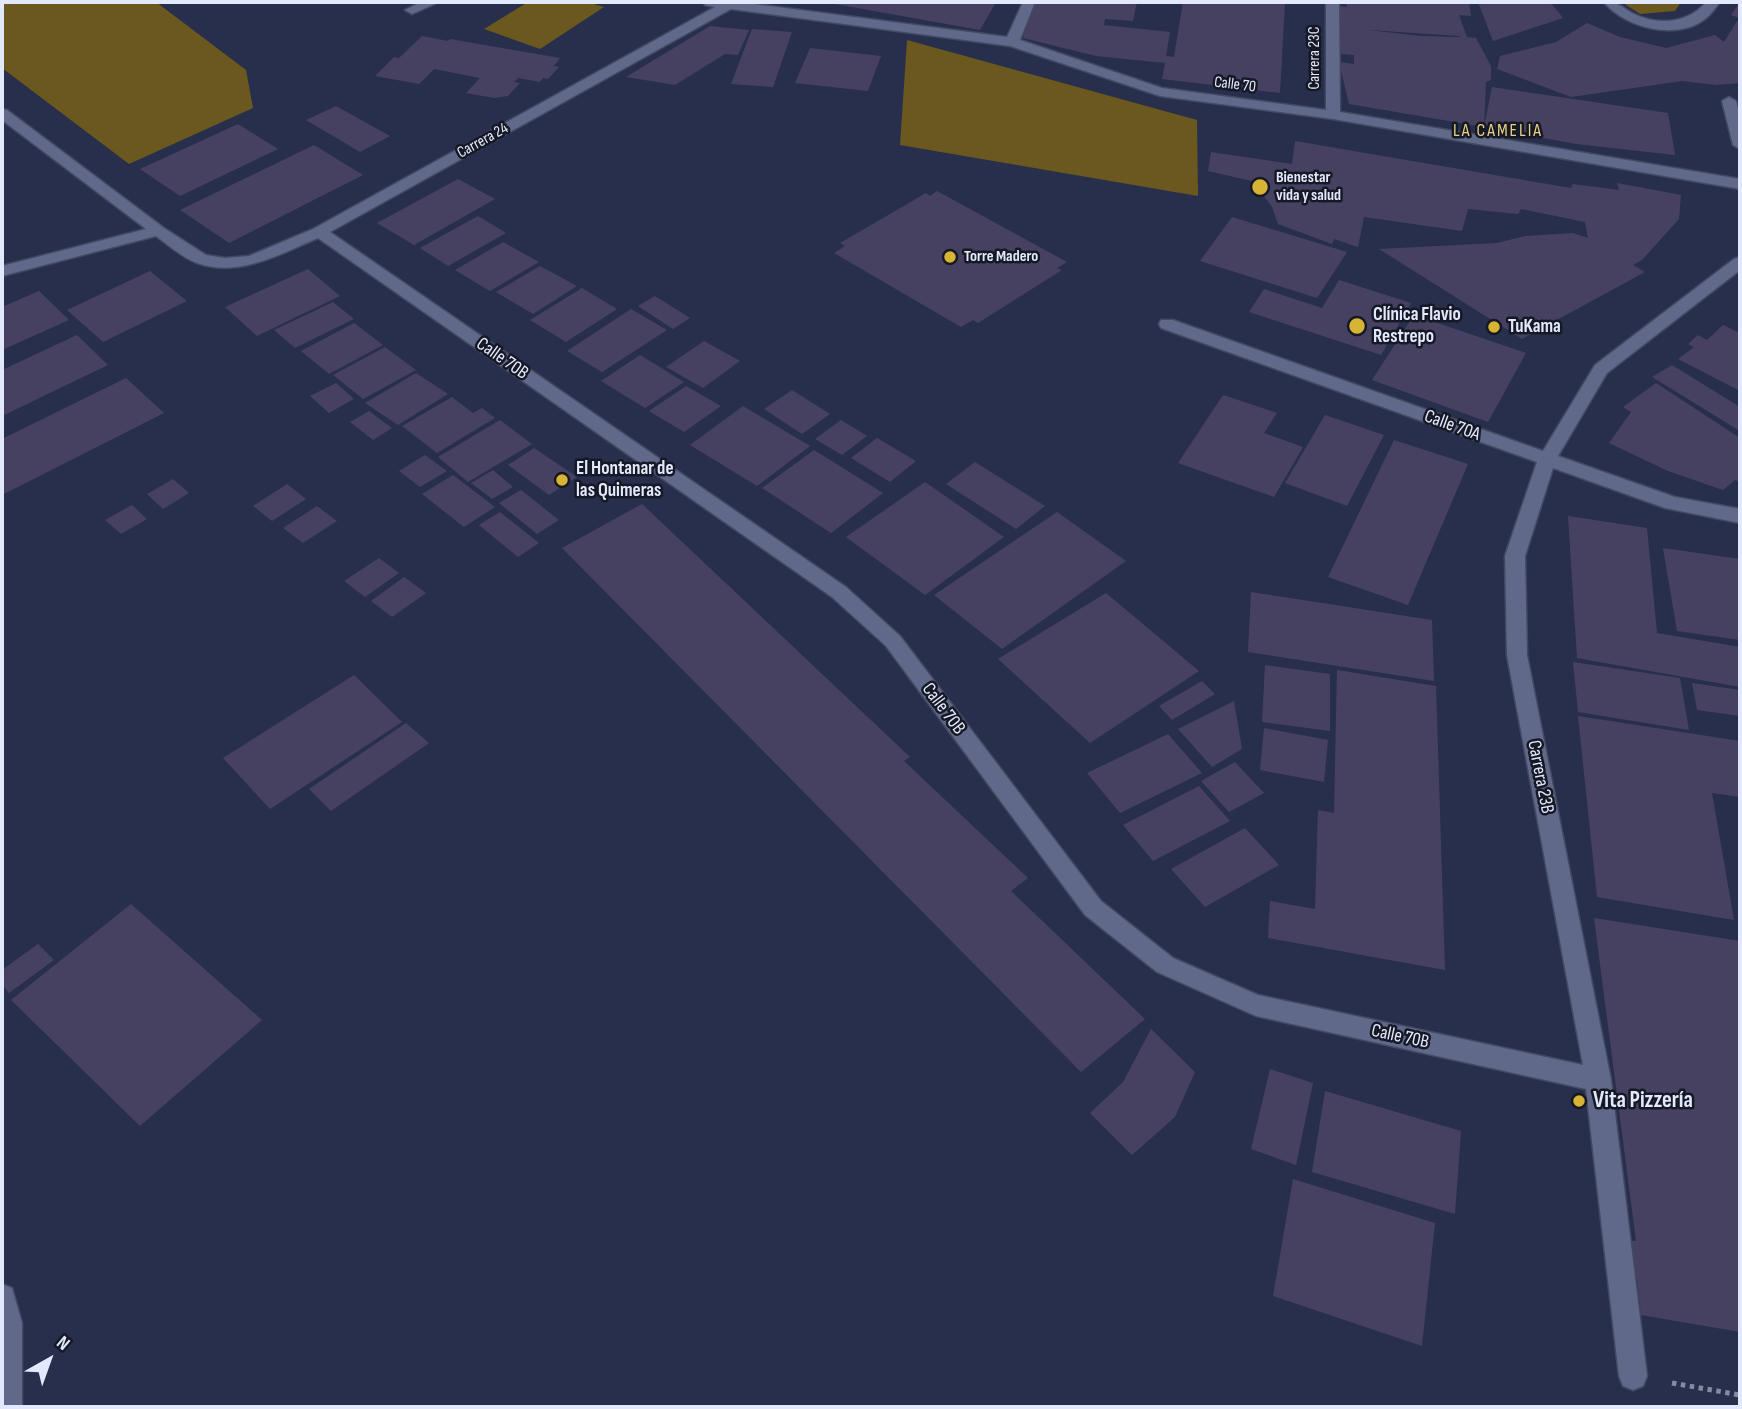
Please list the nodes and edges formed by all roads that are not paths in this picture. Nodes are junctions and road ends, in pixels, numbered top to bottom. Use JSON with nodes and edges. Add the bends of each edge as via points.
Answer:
{"nodes":[{"id":1,"x":432,"y":2,"type":"edge"},
{"id":2,"x":710,"y":2,"type":"edge"},
{"id":3,"x":1029,"y":2,"type":"edge"},
{"id":4,"x":1333,"y":2,"type":"edge"},
{"id":5,"x":1611,"y":2,"type":"edge"},
{"id":6,"x":1713,"y":2,"type":"edge"},
{"id":7,"x":732,"y":3,"type":"edge"},
{"id":8,"x":412,"y":10,"type":"dead end"},
{"id":9,"x":1012,"y":42,"type":"junction"},
{"id":10,"x":1729,"y":101,"type":"dead end"},
{"id":11,"x":2,"y":113,"type":"edge"},
{"id":12,"x":1333,"y":115,"type":"junction"},
{"id":13,"x":1740,"y":145,"type":"edge"},
{"id":14,"x":1740,"y":184,"type":"edge"},
{"id":15,"x":158,"y":231,"type":"junction"},
{"id":16,"x":319,"y":232,"type":"junction"},
{"id":17,"x":1740,"y":262,"type":"edge"},
{"id":18,"x":2,"y":271,"type":"edge"},
{"id":19,"x":1167,"y":324,"type":"dead end"},
{"id":20,"x":1547,"y":459,"type":"junction"},
{"id":21,"x":1740,"y":516,"type":"edge"},
{"id":22,"x":1598,"y":1080,"type":"junction"},
{"id":23,"x":2,"y":1298,"type":"edge"},
{"id":24,"x":1633,"y":1377,"type":"road end"},
{"id":25,"x":8,"y":1407,"type":"edge"}],
"edges":[{"from":1,"to":8,"type":"street"},
{"from":2,"to":7,"type":"street","name":"Calle 70"},
{"from":3,"to":9,"type":"street"},
{"from":4,"to":12,"type":"street","name":"Carrera 23C"},
{"from":5,"to":6,"type":"street","via":[[1617,11],[1646,23],[1677,25],[1700,17]]},
{"from":7,"to":9,"type":"street","name":"Calle 70"},
{"from":7,"to":16,"type":"street","name":"Carrera 24"},
{"from":9,"to":12,"type":"street","name":"Calle 70","via":[[1160,92]]},
{"from":10,"to":13,"type":"street"},
{"from":11,"to":15,"type":"street"},
{"from":12,"to":14,"type":"street","name":"Calle 70"},
{"from":15,"to":16,"type":"street","name":"Carrera 24","via":[[201,259],[225,263],[252,260]]},
{"from":15,"to":18,"type":"street"},
{"from":16,"to":22,"type":"street","name":"Calle 70B","via":[[839,592],[893,641],[1093,908],[1165,965],[1256,1005]]},
{"from":17,"to":20,"type":"street","name":"Carrera 23B","via":[[1601,369]]},
{"from":19,"to":20,"type":"street","name":"Calle 70A"},
{"from":20,"to":21,"type":"street","name":"Calle 70A","via":[[1672,503]]},
{"from":20,"to":22,"type":"street","name":"Carrera 23B","via":[[1515,556],[1517,655]]},
{"from":22,"to":24,"type":"street","name":"Carrera 23B"},
{"from":23,"to":25,"type":"street","via":[[8,1323]]}]}
